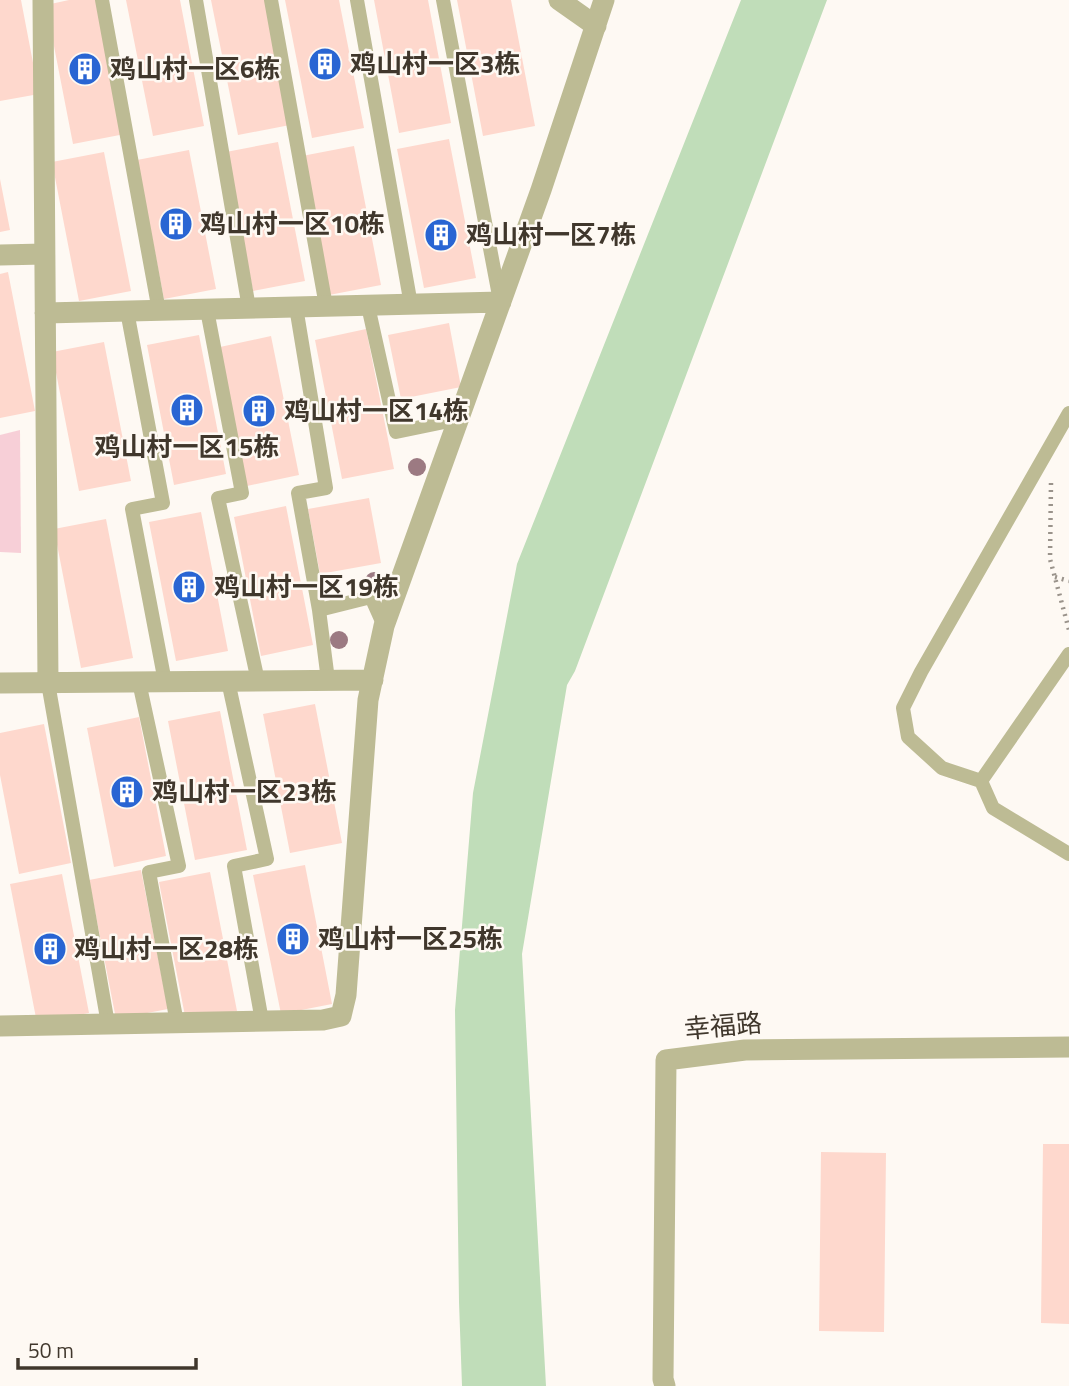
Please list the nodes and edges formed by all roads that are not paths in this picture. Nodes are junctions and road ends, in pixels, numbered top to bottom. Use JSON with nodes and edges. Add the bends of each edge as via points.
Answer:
{"nodes":[{"id":1,"x":43,"y":0,"type":"edge"},
{"id":2,"x":102,"y":0,"type":"edge"},
{"id":3,"x":196,"y":0,"type":"edge"},
{"id":4,"x":271,"y":0,"type":"edge"},
{"id":5,"x":357,"y":0,"type":"edge"},
{"id":6,"x":443,"y":0,"type":"edge"},
{"id":7,"x":559,"y":0,"type":"edge"},
{"id":8,"x":604,"y":0,"type":"edge"},
{"id":9,"x":596,"y":26,"type":"junction"},
{"id":10,"x":44,"y":254,"type":"junction"},
{"id":11,"x":0,"y":255,"type":"edge"},
{"id":12,"x":500,"y":302,"type":"junction"},
{"id":13,"x":411,"y":304,"type":"junction"},
{"id":14,"x":326,"y":306,"type":"junction"},
{"id":15,"x":368,"y":306,"type":"junction"},
{"id":16,"x":296,"y":307,"type":"junction"},
{"id":17,"x":249,"y":309,"type":"junction"},
{"id":18,"x":207,"y":310,"type":"junction"},
{"id":19,"x":127,"y":311,"type":"junction"},
{"id":20,"x":159,"y":311,"type":"junction"},
{"id":21,"x":45,"y":313,"type":"junction"},
{"id":22,"x":1069,"y":413,"type":"edge"},
{"id":23,"x":459,"y":419,"type":"junction"},
{"id":24,"x":319,"y":610,"type":"junction"},
{"id":25,"x":384,"y":626,"type":"junction"},
{"id":26,"x":1069,"y":654,"type":"edge"},
{"id":27,"x":328,"y":680,"type":"junction"},
{"id":28,"x":373,"y":680,"type":"junction"},
{"id":29,"x":228,"y":681,"type":"junction"},
{"id":30,"x":258,"y":681,"type":"junction"},
{"id":31,"x":48,"y":682,"type":"junction"},
{"id":32,"x":139,"y":682,"type":"junction"},
{"id":33,"x":165,"y":682,"type":"junction"},
{"id":34,"x":0,"y":683,"type":"edge"},
{"id":35,"x":981,"y":781,"type":"junction"},
{"id":36,"x":1069,"y":854,"type":"edge"},
{"id":37,"x":262,"y":1021,"type":"junction"},
{"id":38,"x":177,"y":1023,"type":"junction"},
{"id":39,"x":108,"y":1024,"type":"junction"},
{"id":40,"x":0,"y":1026,"type":"edge"},
{"id":41,"x":1069,"y":1047,"type":"edge"},
{"id":42,"x":665,"y":1386,"type":"edge"}],
"edges":[{"from":1,"to":10,"type":"street"},
{"from":2,"to":20,"type":"lane"},
{"from":3,"to":17,"type":"lane"},
{"from":4,"to":14,"type":"lane"},
{"from":5,"to":13,"type":"lane"},
{"from":6,"to":12,"type":"lane"},
{"from":7,"to":9,"type":"street"},
{"from":8,"to":9,"type":"street"},
{"from":9,"to":12,"type":"street"},
{"from":10,"to":11,"type":"street"},
{"from":10,"to":21,"type":"street"},
{"from":12,"to":13,"type":"street"},
{"from":12,"to":23,"type":"street"},
{"from":13,"to":15,"type":"street"},
{"from":14,"to":15,"type":"street"},
{"from":14,"to":16,"type":"street"},
{"from":15,"to":23,"type":"lane","via":[[396,432]]},
{"from":16,"to":17,"type":"street"},
{"from":16,"to":24,"type":"lane","via":[[326,488],[298,493]]},
{"from":17,"to":18,"type":"street"},
{"from":18,"to":20,"type":"street"},
{"from":18,"to":30,"type":"lane","via":[[242,493],[218,498]]},
{"from":19,"to":20,"type":"street"},
{"from":19,"to":21,"type":"street"},
{"from":19,"to":33,"type":"lane","via":[[163,503],[132,509]]},
{"from":21,"to":31,"type":"street"},
{"from":22,"to":35,"type":"lane","via":[[903,708],[908,737],[942,768]]},
{"from":23,"to":25,"type":"street"},
{"from":24,"to":25,"type":"lane","via":[[372,597]]},
{"from":24,"to":27,"type":"lane"},
{"from":25,"to":28,"type":"street"},
{"from":26,"to":35,"type":"lane"},
{"from":27,"to":28,"type":"street"},
{"from":27,"to":30,"type":"street"},
{"from":28,"to":37,"type":"street","via":[[341,1016]]},
{"from":29,"to":30,"type":"street"},
{"from":29,"to":33,"type":"street"},
{"from":29,"to":37,"type":"lane","via":[[267,859],[234,866]]},
{"from":31,"to":32,"type":"street"},
{"from":31,"to":34,"type":"street"},
{"from":31,"to":39,"type":"lane"},
{"from":32,"to":33,"type":"street"},
{"from":32,"to":38,"type":"lane","via":[[179,866],[149,872]]},
{"from":35,"to":36,"type":"lane","via":[[993,808]]},
{"from":37,"to":38,"type":"street"},
{"from":38,"to":39,"type":"street"},
{"from":39,"to":40,"type":"street"},
{"from":41,"to":42,"type":"street","name":"幸福路","via":[[745,1050],[666,1060]]}]}
